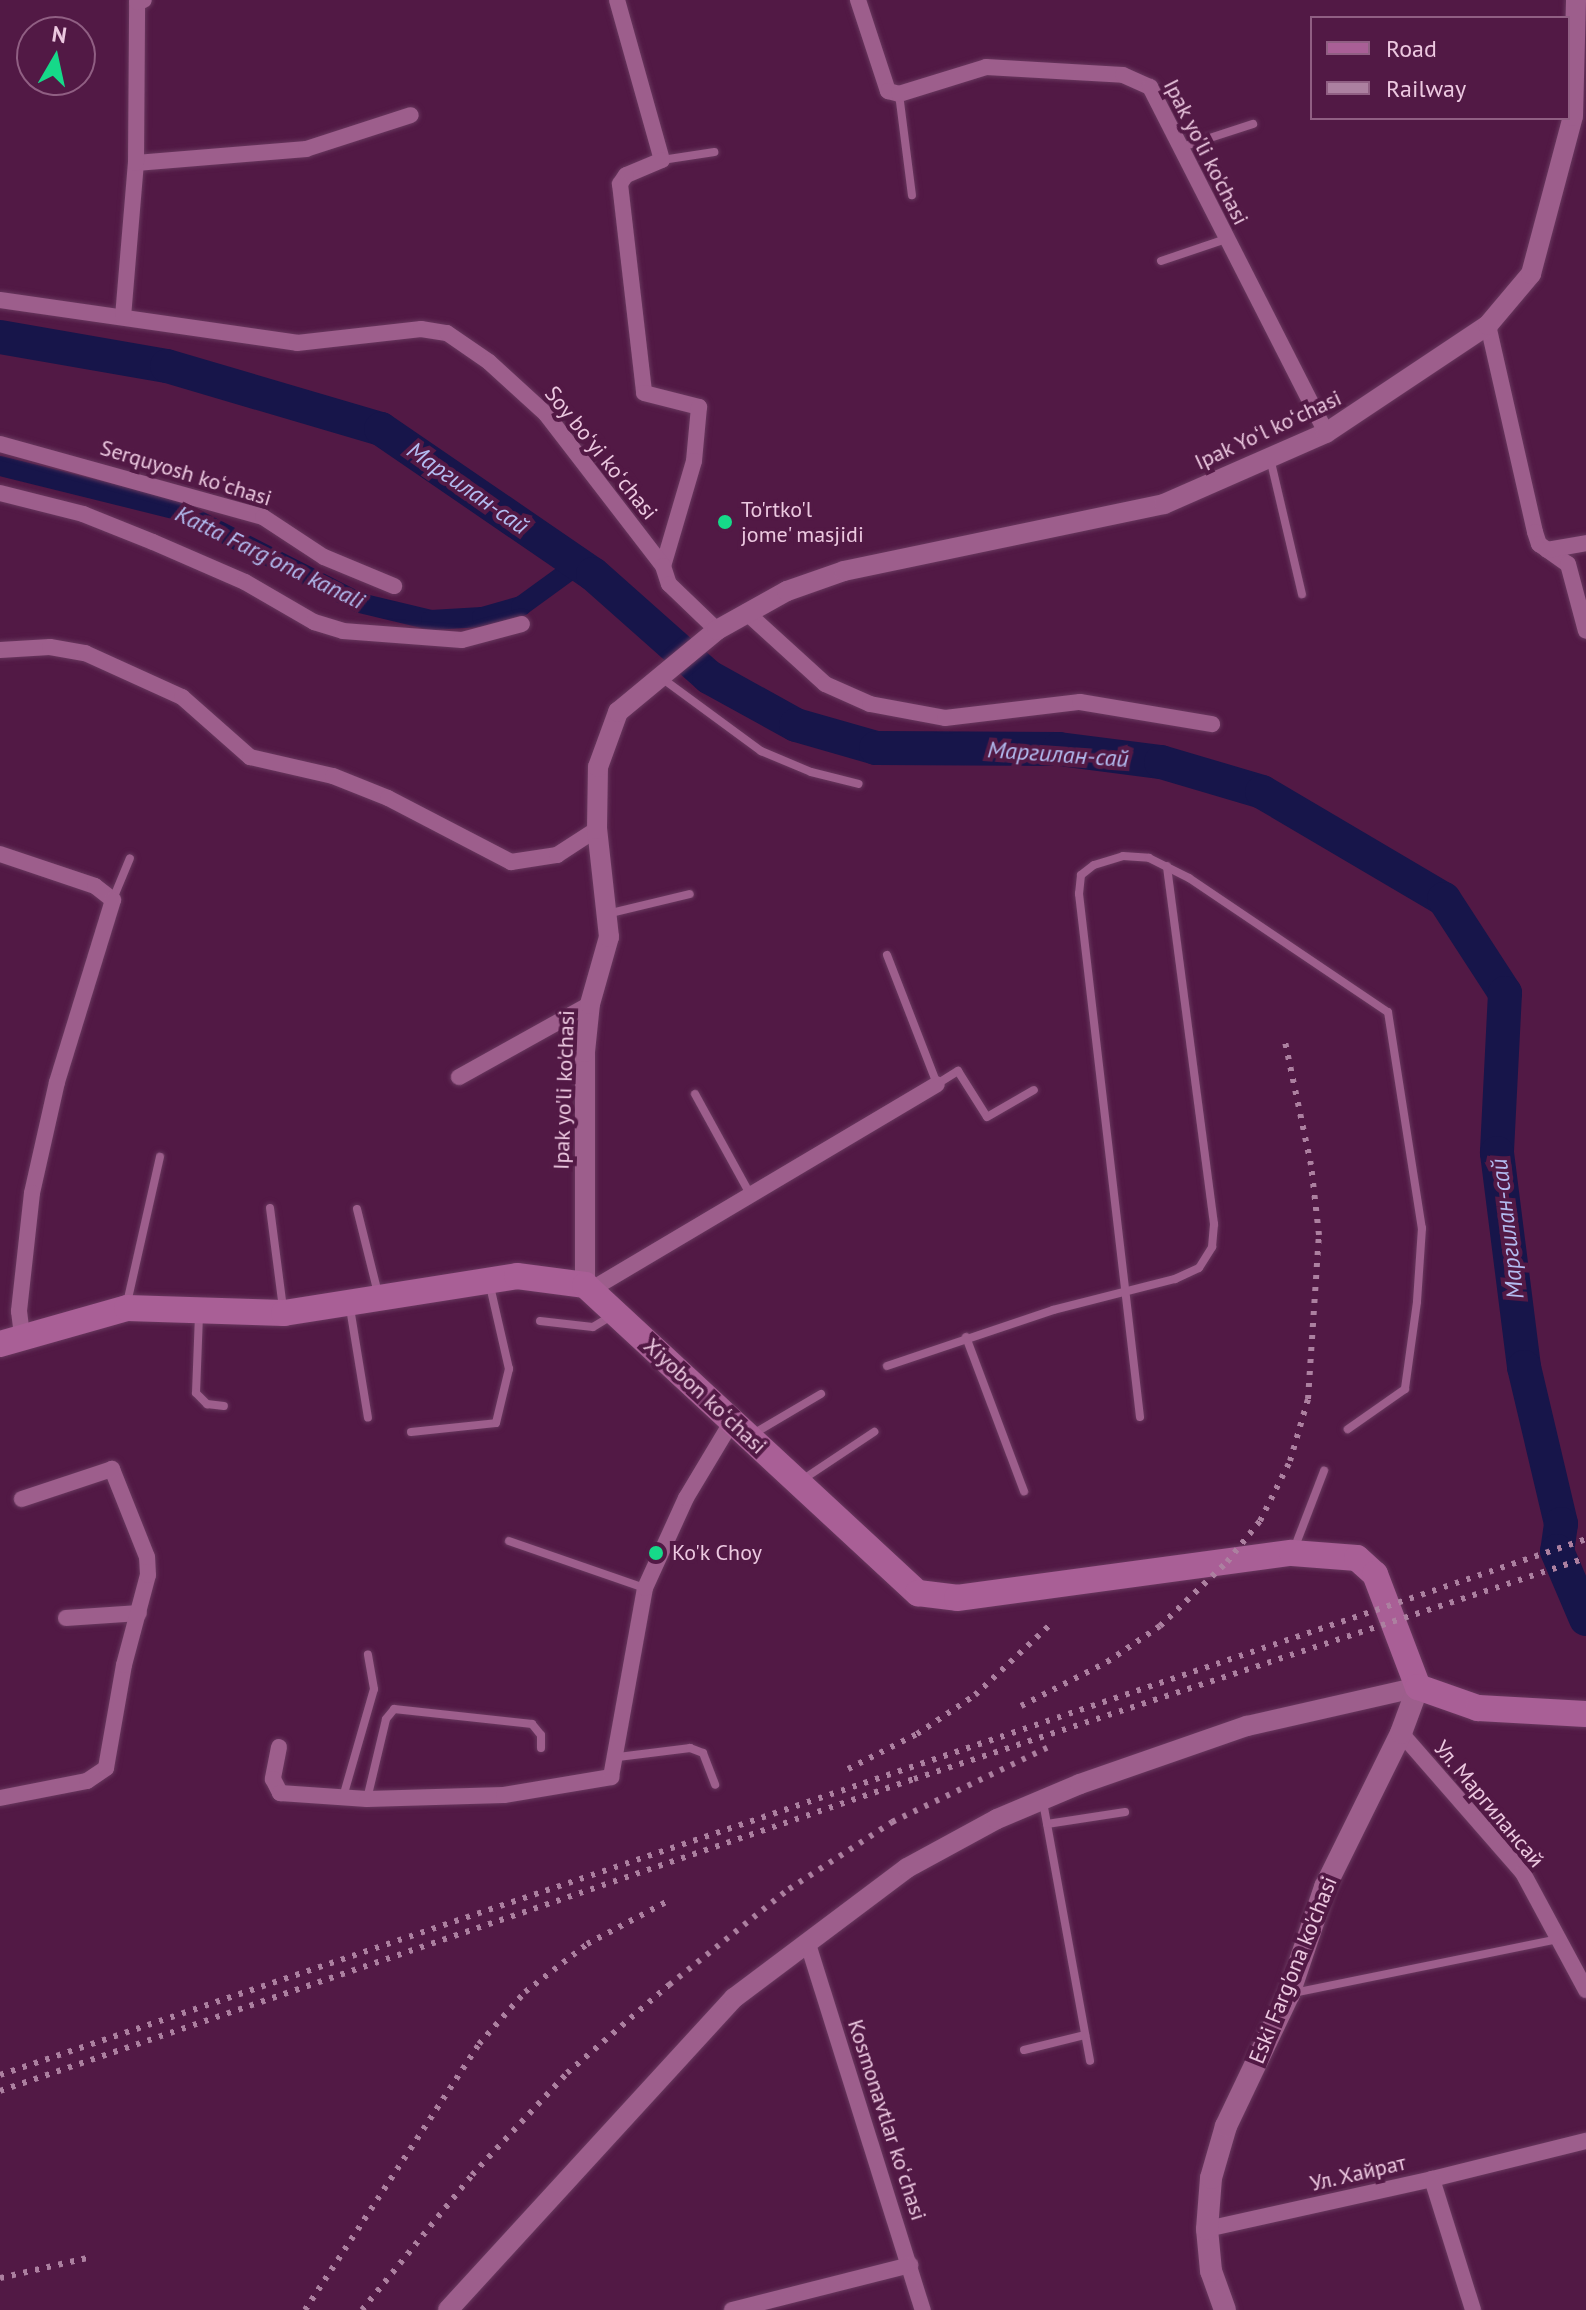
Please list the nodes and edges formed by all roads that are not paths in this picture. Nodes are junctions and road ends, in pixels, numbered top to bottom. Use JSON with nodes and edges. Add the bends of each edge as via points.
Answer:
{"nodes":[{"id":1,"x":144,"y":0,"type":"edge"},
{"id":2,"x":617,"y":0,"type":"edge"},
{"id":3,"x":858,"y":0,"type":"edge"},
{"id":4,"x":1576,"y":0,"type":"edge"},
{"id":5,"x":899,"y":94,"type":"junction"},
{"id":6,"x":411,"y":115,"type":"dead end"},
{"id":7,"x":1253,"y":124,"type":"dead end"},
{"id":8,"x":1178,"y":148,"type":"junction"},
{"id":9,"x":714,"y":152,"type":"dead end"},
{"id":10,"x":662,"y":160,"type":"junction"},
{"id":11,"x":136,"y":163,"type":"junction"},
{"id":12,"x":912,"y":195,"type":"dead end"},
{"id":13,"x":1223,"y":240,"type":"junction"},
{"id":14,"x":1161,"y":261,"type":"dead end"},
{"id":15,"x":0,"y":300,"type":"edge"},
{"id":16,"x":123,"y":317,"type":"junction"},
{"id":17,"x":1488,"y":325,"type":"junction"},
{"id":18,"x":1326,"y":433,"type":"junction"},
{"id":19,"x":0,"y":444,"type":"edge"},
{"id":20,"x":1270,"y":457,"type":"junction"},
{"id":21,"x":0,"y":493,"type":"edge"},
{"id":22,"x":1586,"y":543,"type":"edge"},
{"id":23,"x":1547,"y":550,"type":"junction"},
{"id":24,"x":663,"y":566,"type":"junction"},
{"id":25,"x":394,"y":586,"type":"dead end"},
{"id":26,"x":1302,"y":594,"type":"dead end"},
{"id":27,"x":746,"y":612,"type":"junction"},
{"id":28,"x":522,"y":624,"type":"dead end"},
{"id":29,"x":717,"y":630,"type":"junction"},
{"id":30,"x":1586,"y":631,"type":"edge"},
{"id":31,"x":696,"y":646,"type":"joint"},
{"id":32,"x":0,"y":650,"type":"edge"},
{"id":33,"x":655,"y":679,"type":"junction"},
{"id":34,"x":1212,"y":724,"type":"dead end"},
{"id":35,"x":859,"y":784,"type":"dead end"},
{"id":36,"x":597,"y":829,"type":"junction"},
{"id":37,"x":0,"y":854,"type":"edge"},
{"id":38,"x":130,"y":858,"type":"dead end"},
{"id":39,"x":1167,"y":866,"type":"junction"},
{"id":40,"x":690,"y":894,"type":"dead end"},
{"id":41,"x":113,"y":900,"type":"junction"},
{"id":42,"x":606,"y":914,"type":"junction"},
{"id":43,"x":887,"y":955,"type":"dead end"},
{"id":44,"x":590,"y":1004,"type":"junction"},
{"id":45,"x":459,"y":1077,"type":"dead end"},
{"id":46,"x":937,"y":1084,"type":"junction"},
{"id":47,"x":1034,"y":1090,"type":"dead end"},
{"id":48,"x":695,"y":1094,"type":"dead end"},
{"id":49,"x":160,"y":1157,"type":"dead end"},
{"id":50,"x":751,"y":1197,"type":"junction"},
{"id":51,"x":270,"y":1208,"type":"dead end"},
{"id":52,"x":357,"y":1209,"type":"dead end"},
{"id":53,"x":489,"y":1281,"type":"junction"},
{"id":54,"x":588,"y":1287,"type":"junction"},
{"id":55,"x":1126,"y":1290,"type":"junction"},
{"id":56,"x":379,"y":1298,"type":"junction"},
{"id":57,"x":349,"y":1303,"type":"junction"},
{"id":58,"x":127,"y":1308,"type":"junction"},
{"id":59,"x":199,"y":1310,"type":"junction"},
{"id":60,"x":284,"y":1313,"type":"junction"},
{"id":61,"x":617,"y":1313,"type":"junction"},
{"id":62,"x":540,"y":1321,"type":"dead end"},
{"id":63,"x":966,"y":1337,"type":"junction"},
{"id":64,"x":11,"y":1339,"type":"edge"},
{"id":65,"x":887,"y":1366,"type":"dead end"},
{"id":66,"x":821,"y":1394,"type":"dead end"},
{"id":67,"x":224,"y":1406,"type":"dead end"},
{"id":68,"x":1140,"y":1417,"type":"dead end"},
{"id":69,"x":368,"y":1418,"type":"dead end"},
{"id":70,"x":741,"y":1429,"type":"junction"},
{"id":71,"x":1348,"y":1429,"type":"dead end"},
{"id":72,"x":411,"y":1432,"type":"dead end"},
{"id":73,"x":874,"y":1432,"type":"dead end"},
{"id":74,"x":1324,"y":1471,"type":"dead end"},
{"id":75,"x":798,"y":1482,"type":"junction"},
{"id":76,"x":1024,"y":1491,"type":"dead end"},
{"id":77,"x":22,"y":1499,"type":"dead end"},
{"id":78,"x":509,"y":1541,"type":"dead end"},
{"id":79,"x":1292,"y":1553,"type":"junction"},
{"id":80,"x":645,"y":1588,"type":"junction"},
{"id":81,"x":139,"y":1613,"type":"junction"},
{"id":82,"x":66,"y":1618,"type":"dead end"},
{"id":83,"x":368,"y":1655,"type":"dead end"},
{"id":84,"x":1418,"y":1687,"type":"junction"},
{"id":85,"x":1586,"y":1714,"type":"edge"},
{"id":86,"x":1401,"y":1733,"type":"junction"},
{"id":87,"x":279,"y":1747,"type":"dead end"},
{"id":88,"x":541,"y":1748,"type":"dead end"},
{"id":89,"x":618,"y":1757,"type":"junction"},
{"id":90,"x":715,"y":1785,"type":"dead end"},
{"id":91,"x":0,"y":1798,"type":"edge"},
{"id":92,"x":342,"y":1798,"type":"junction"},
{"id":93,"x":367,"y":1799,"type":"junction"},
{"id":94,"x":1043,"y":1800,"type":"junction"},
{"id":95,"x":1125,"y":1812,"type":"dead end"},
{"id":96,"x":1047,"y":1824,"type":"junction"},
{"id":97,"x":1558,"y":1939,"type":"junction"},
{"id":98,"x":808,"y":1944,"type":"junction"},
{"id":99,"x":1586,"y":1990,"type":"edge"},
{"id":100,"x":1289,"y":1994,"type":"junction"},
{"id":101,"x":1085,"y":2035,"type":"junction"},
{"id":102,"x":1024,"y":2050,"type":"dead end"},
{"id":103,"x":1090,"y":2061,"type":"dead end"},
{"id":104,"x":1586,"y":2141,"type":"edge"},
{"id":105,"x":1432,"y":2179,"type":"junction"},
{"id":106,"x":1207,"y":2229,"type":"junction"},
{"id":107,"x":910,"y":2265,"type":"junction"},
{"id":108,"x":448,"y":2310,"type":"edge"},
{"id":109,"x":732,"y":2310,"type":"edge"},
{"id":110,"x":923,"y":2310,"type":"edge"},
{"id":111,"x":1225,"y":2310,"type":"edge"},
{"id":112,"x":1473,"y":2310,"type":"edge"}],
"edges":[{"from":1,"to":11,"type":"street","via":[[137,2]]},
{"from":2,"to":10,"type":"street"},
{"from":3,"to":5,"type":"street","via":[[888,91]]},
{"from":4,"to":17,"type":"street","name":"Ipak Yoʻl koʻchasi","via":[[1573,116],[1531,274]]},
{"from":5,"to":8,"type":"street","name":"Ipak yo'li ko'chasi","via":[[986,67],[1123,75],[1150,87]]},
{"from":5,"to":12,"type":"lane"},
{"from":6,"to":11,"type":"street","via":[[306,149]]},
{"from":7,"to":8,"type":"lane"},
{"from":8,"to":13,"type":"street","name":"Ipak yo'li ko'chasi"},
{"from":9,"to":10,"type":"lane"},
{"from":10,"to":24,"type":"street","via":[[626,175],[620,184],[644,393],[699,407],[694,461]]},
{"from":11,"to":16,"type":"street"},
{"from":13,"to":14,"type":"lane"},
{"from":13,"to":18,"type":"street","name":"Ipak yo'li ko'chasi"},
{"from":15,"to":16,"type":"street","name":"Soy boʻyi koʻchasi"},
{"from":16,"to":24,"type":"street","name":"Soy boʻyi koʻchasi","via":[[297,343],[421,329],[447,333],[489,362],[546,414]]},
{"from":17,"to":18,"type":"street","name":"Ipak Yoʻl koʻchasi"},
{"from":17,"to":23,"type":"street","via":[[1535,532]]},
{"from":18,"to":20,"type":"street","name":"Ipak Yoʻl koʻchasi"},
{"from":19,"to":25,"type":"street","name":"Serquyosh koʻchasi","via":[[263,517],[324,557]]},
{"from":20,"to":26,"type":"lane"},
{"from":20,"to":27,"type":"street","name":"Ipak Yoʻl koʻchasi","via":[[1164,504],[844,571]]},
{"from":21,"to":28,"type":"street","via":[[83,514],[153,542],[245,582],[314,622],[343,631],[462,640]]},
{"from":22,"to":23,"type":"street"},
{"from":23,"to":30,"type":"street","via":[[1568,564]]},
{"from":24,"to":29,"type":"street","name":"Soy boʻyi koʻchasi","via":[[669,584]]},
{"from":27,"to":29,"type":"street","name":"Ipak Yoʻl koʻchasi"},
{"from":27,"to":34,"type":"street","via":[[825,684],[870,704],[945,718],[1080,702]]},
{"from":29,"to":31,"type":"street","name":"Ipak Yoʻl koʻchasi"},
{"from":31,"to":33,"type":"street","name":"Ipak yo'li ko'chasi"},
{"from":32,"to":36,"type":"street","via":[[50,647],[85,653],[182,697],[250,757],[333,776],[511,862],[557,855]]},
{"from":33,"to":35,"type":"lane","via":[[672,681],[761,751]]},
{"from":33,"to":36,"type":"street","name":"Ipak yo'li ko'chasi","via":[[618,712],[605,736],[598,767]]},
{"from":36,"to":42,"type":"street","name":"Ipak yo'li ko'chasi"},
{"from":37,"to":41,"type":"street","via":[[95,886]]},
{"from":38,"to":41,"type":"lane"},
{"from":39,"to":55,"type":"lane","via":[[1214,1224],[1212,1247],[1199,1268]]},
{"from":39,"to":55,"type":"lane","via":[[1123,856],[1094,865],[1081,875],[1079,894]]},
{"from":39,"to":71,"type":"lane","via":[[1372,996],[1388,1012],[1422,1228],[1417,1302],[1405,1389]]},
{"from":40,"to":42,"type":"lane"},
{"from":41,"to":64,"type":"street","via":[[57,1082],[32,1193]]},
{"from":42,"to":44,"type":"street","name":"Ipak yo'li ko'chasi","via":[[609,937]]},
{"from":43,"to":46,"type":"lane"},
{"from":44,"to":45,"type":"street"},
{"from":44,"to":54,"type":"street","name":"Ipak yo'li ko'chasi"},
{"from":46,"to":47,"type":"lane","via":[[958,1071],[987,1117]]},
{"from":46,"to":50,"type":"street"},
{"from":48,"to":50,"type":"lane"},
{"from":49,"to":58,"type":"lane"},
{"from":50,"to":54,"type":"street"},
{"from":51,"to":60,"type":"lane"},
{"from":52,"to":56,"type":"lane"},
{"from":53,"to":54,"type":"main road","via":[[517,1276]]},
{"from":53,"to":56,"type":"main road"},
{"from":53,"to":72,"type":"lane","via":[[509,1369],[496,1423]]},
{"from":54,"to":61,"type":"main road","name":"Xiyobon koʻchasi"},
{"from":55,"to":63,"type":"lane"},
{"from":55,"to":68,"type":"lane"},
{"from":56,"to":57,"type":"main road"},
{"from":57,"to":60,"type":"main road"},
{"from":57,"to":69,"type":"lane"},
{"from":58,"to":59,"type":"main road"},
{"from":58,"to":64,"type":"main road"},
{"from":59,"to":60,"type":"main road"},
{"from":59,"to":67,"type":"lane","via":[[196,1393],[207,1404]]},
{"from":61,"to":62,"type":"lane","via":[[593,1327]]},
{"from":61,"to":70,"type":"main road","name":"Xiyobon koʻchasi"},
{"from":63,"to":65,"type":"lane"},
{"from":63,"to":76,"type":"lane"},
{"from":66,"to":70,"type":"lane"},
{"from":70,"to":75,"type":"main road","name":"Xiyobon koʻchasi"},
{"from":70,"to":80,"type":"street","via":[[686,1498]]},
{"from":73,"to":75,"type":"lane"},
{"from":74,"to":79,"type":"lane"},
{"from":75,"to":79,"type":"main road","name":"Xiyobon koʻchasi","via":[[918,1593],[944,1597]]},
{"from":77,"to":81,"type":"street","via":[[112,1469],[147,1557],[147,1589]]},
{"from":78,"to":80,"type":"lane"},
{"from":79,"to":84,"type":"main road","name":"Xiyobon koʻchasi","via":[[1357,1558],[1375,1574]]},
{"from":80,"to":89,"type":"street"},
{"from":81,"to":82,"type":"street"},
{"from":81,"to":91,"type":"street","via":[[100,1776]]},
{"from":83,"to":92,"type":"lane","via":[[374,1689]]},
{"from":84,"to":85,"type":"main road","via":[[1478,1708]]},
{"from":84,"to":86,"type":"main road","name":"Eski Farg'ona ko'chasi"},
{"from":84,"to":94,"type":"street","via":[[1247,1726]]},
{"from":86,"to":97,"type":"street","name":"Ул. Маргилансай","via":[[1523,1873]]},
{"from":86,"to":100,"type":"main road","name":"Eski Farg'ona ko'chasi","via":[[1325,1887]]},
{"from":87,"to":92,"type":"street","via":[[273,1779],[280,1793]]},
{"from":88,"to":93,"type":"lane","via":[[541,1735],[532,1724],[394,1709],[386,1719]]},
{"from":89,"to":90,"type":"lane","via":[[690,1748],[703,1753]]},
{"from":89,"to":93,"type":"street","via":[[611,1777],[593,1783],[504,1795]]},
{"from":92,"to":93,"type":"street"},
{"from":94,"to":96,"type":"lane"},
{"from":94,"to":98,"type":"street","via":[[907,1868]]},
{"from":95,"to":96,"type":"lane"},
{"from":96,"to":101,"type":"lane"},
{"from":97,"to":99,"type":"street","name":"Ул. Маргилансай"},
{"from":97,"to":100,"type":"lane"},
{"from":98,"to":107,"type":"street","name":"Kosmonavtlar koʻchasi"},
{"from":98,"to":108,"type":"street","via":[[734,1998],[675,2057]]},
{"from":100,"to":106,"type":"main road","name":"Eski Farg'ona ko'chasi","via":[[1226,2126],[1211,2178]]},
{"from":101,"to":102,"type":"lane"},
{"from":101,"to":103,"type":"lane"},
{"from":104,"to":105,"type":"street"},
{"from":105,"to":106,"type":"street","name":"Ул. Хайрат"},
{"from":105,"to":112,"type":"street","name":"Ул. Хайрат"},
{"from":106,"to":111,"type":"main road","name":"Eski Farg'ona ko'chasi","via":[[1211,2271]]},
{"from":107,"to":109,"type":"street"},
{"from":107,"to":110,"type":"street","name":"Kosmonavtlar koʻchasi"}]}
